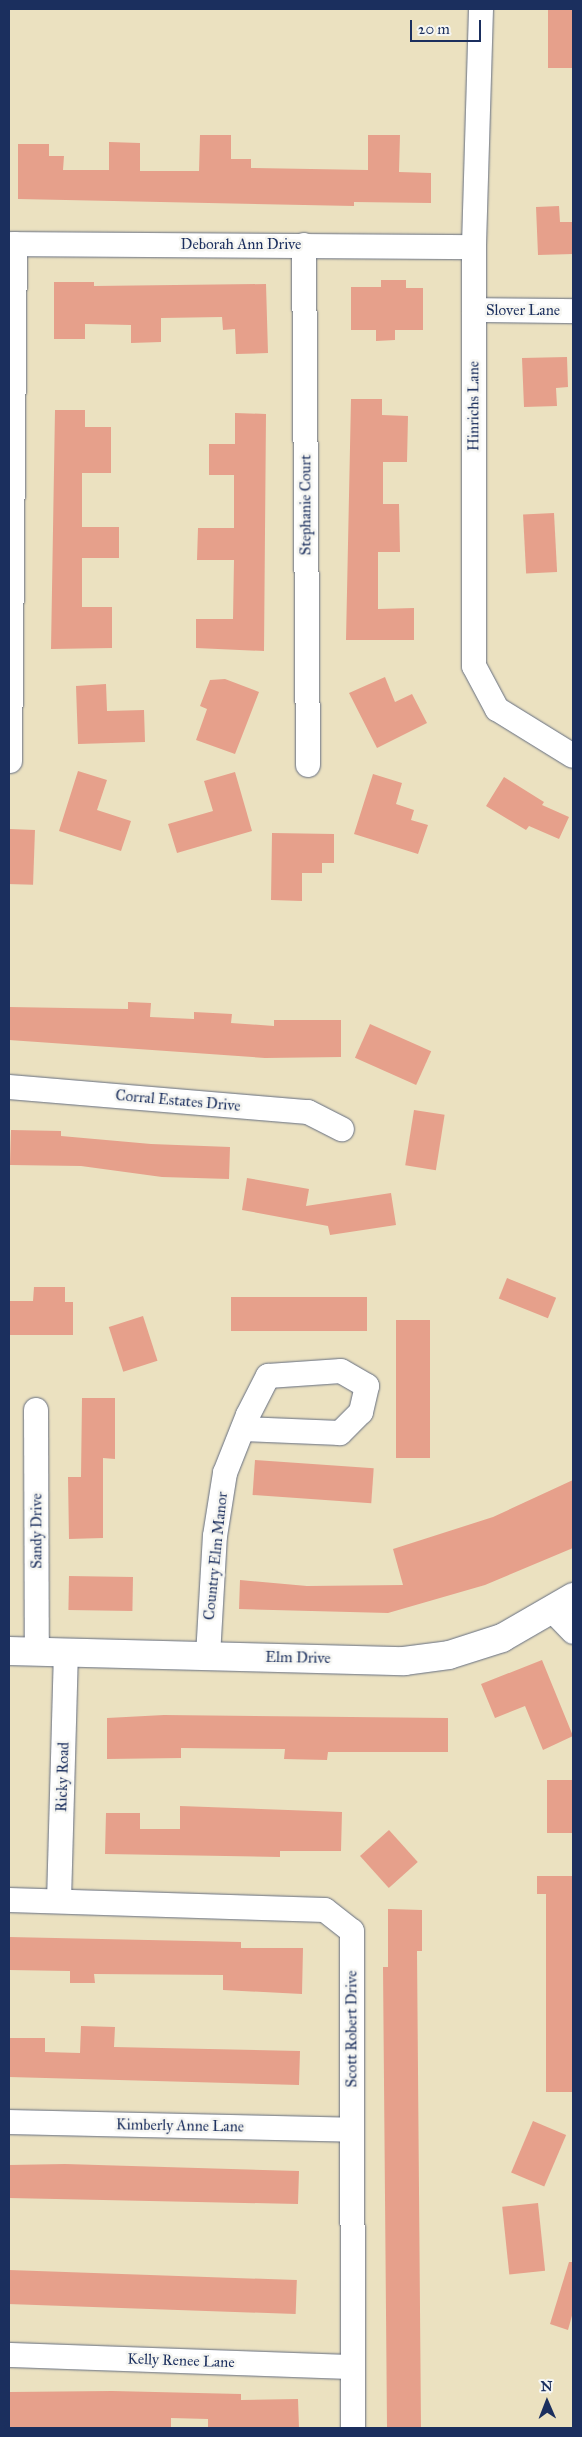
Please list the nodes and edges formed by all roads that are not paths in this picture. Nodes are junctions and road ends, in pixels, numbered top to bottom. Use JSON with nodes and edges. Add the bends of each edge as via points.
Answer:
{"nodes":[{"id":1,"x":481,"y":9,"type":"edge"},
{"id":2,"x":12,"y":244,"type":"edge"},
{"id":3,"x":304,"y":245,"type":"junction"},
{"id":4,"x":474,"y":248,"type":"junction"},
{"id":5,"x":474,"y":310,"type":"junction"},
{"id":6,"x":573,"y":311,"type":"edge"},
{"id":7,"x":573,"y":756,"type":"edge"},
{"id":8,"x":10,"y":761,"type":"dead end"},
{"id":9,"x":308,"y":765,"type":"dead end"},
{"id":10,"x":9,"y":1087,"type":"edge"},
{"id":11,"x":342,"y":1129,"type":"dead end"},
{"id":12,"x":36,"y":1410,"type":"dead end"},
{"id":13,"x":243,"y":1428,"type":"junction"},
{"id":14,"x":563,"y":1604,"type":"edge"},
{"id":15,"x":573,"y":1632,"type":"edge"},
{"id":16,"x":9,"y":1651,"type":"edge"},
{"id":17,"x":37,"y":1652,"type":"junction"},
{"id":18,"x":66,"y":1653,"type":"junction"},
{"id":19,"x":208,"y":1656,"type":"junction"},
{"id":20,"x":9,"y":1900,"type":"edge"},
{"id":21,"x":59,"y":1901,"type":"junction"},
{"id":22,"x":9,"y":2122,"type":"edge"},
{"id":23,"x":352,"y":2130,"type":"junction"},
{"id":24,"x":9,"y":2355,"type":"edge"},
{"id":25,"x":352,"y":2367,"type":"junction"},
{"id":26,"x":352,"y":2428,"type":"edge"}],
"edges":[{"from":1,"to":4,"type":"street","name":"Hinrichs Lane"},
{"from":2,"to":3,"type":"street","name":"Deborah Ann Drive"},
{"from":2,"to":8,"type":"street"},
{"from":3,"to":4,"type":"street","name":"Deborah Ann Drive"},
{"from":3,"to":9,"type":"street","name":"Stephanie Court"},
{"from":4,"to":5,"type":"street","name":"Hinrichs Lane"},
{"from":5,"to":6,"type":"street","name":"Slover Lane"},
{"from":5,"to":7,"type":"street","name":"Hinrichs Lane","via":[[474,666],[497,709]]},
{"from":10,"to":11,"type":"street","name":"Corral Estates Drive","via":[[308,1112]]},
{"from":12,"to":17,"type":"street","name":"Sandy Drive"},
{"from":13,"to":13,"type":"street","name":"Country Elm Manor","via":[[340,1433],[361,1412],[368,1386],[341,1372],[268,1376]]},
{"from":13,"to":19,"type":"street","name":"Country Elm Manor","via":[[226,1473],[215,1536]]},
{"from":14,"to":15,"type":"street"},
{"from":14,"to":19,"type":"street","name":"Elm Drive","via":[[502,1638],[449,1655],[404,1661]]},
{"from":16,"to":17,"type":"street","name":"Elm Drive"},
{"from":17,"to":18,"type":"street","name":"Elm Drive"},
{"from":18,"to":19,"type":"street","name":"Elm Drive"},
{"from":18,"to":21,"type":"street","name":"Ricky Road"},
{"from":20,"to":21,"type":"street"},
{"from":21,"to":23,"type":"street","name":"Scott Robert Drive","via":[[325,1910],[352,1931]]},
{"from":22,"to":23,"type":"street","name":"Kimberly Anne Lane"},
{"from":23,"to":25,"type":"street","name":"Scott Robert Drive"},
{"from":24,"to":25,"type":"street","name":"Kelly Renee Lane"},
{"from":25,"to":26,"type":"street","name":"Scott Robert Drive"}]}
